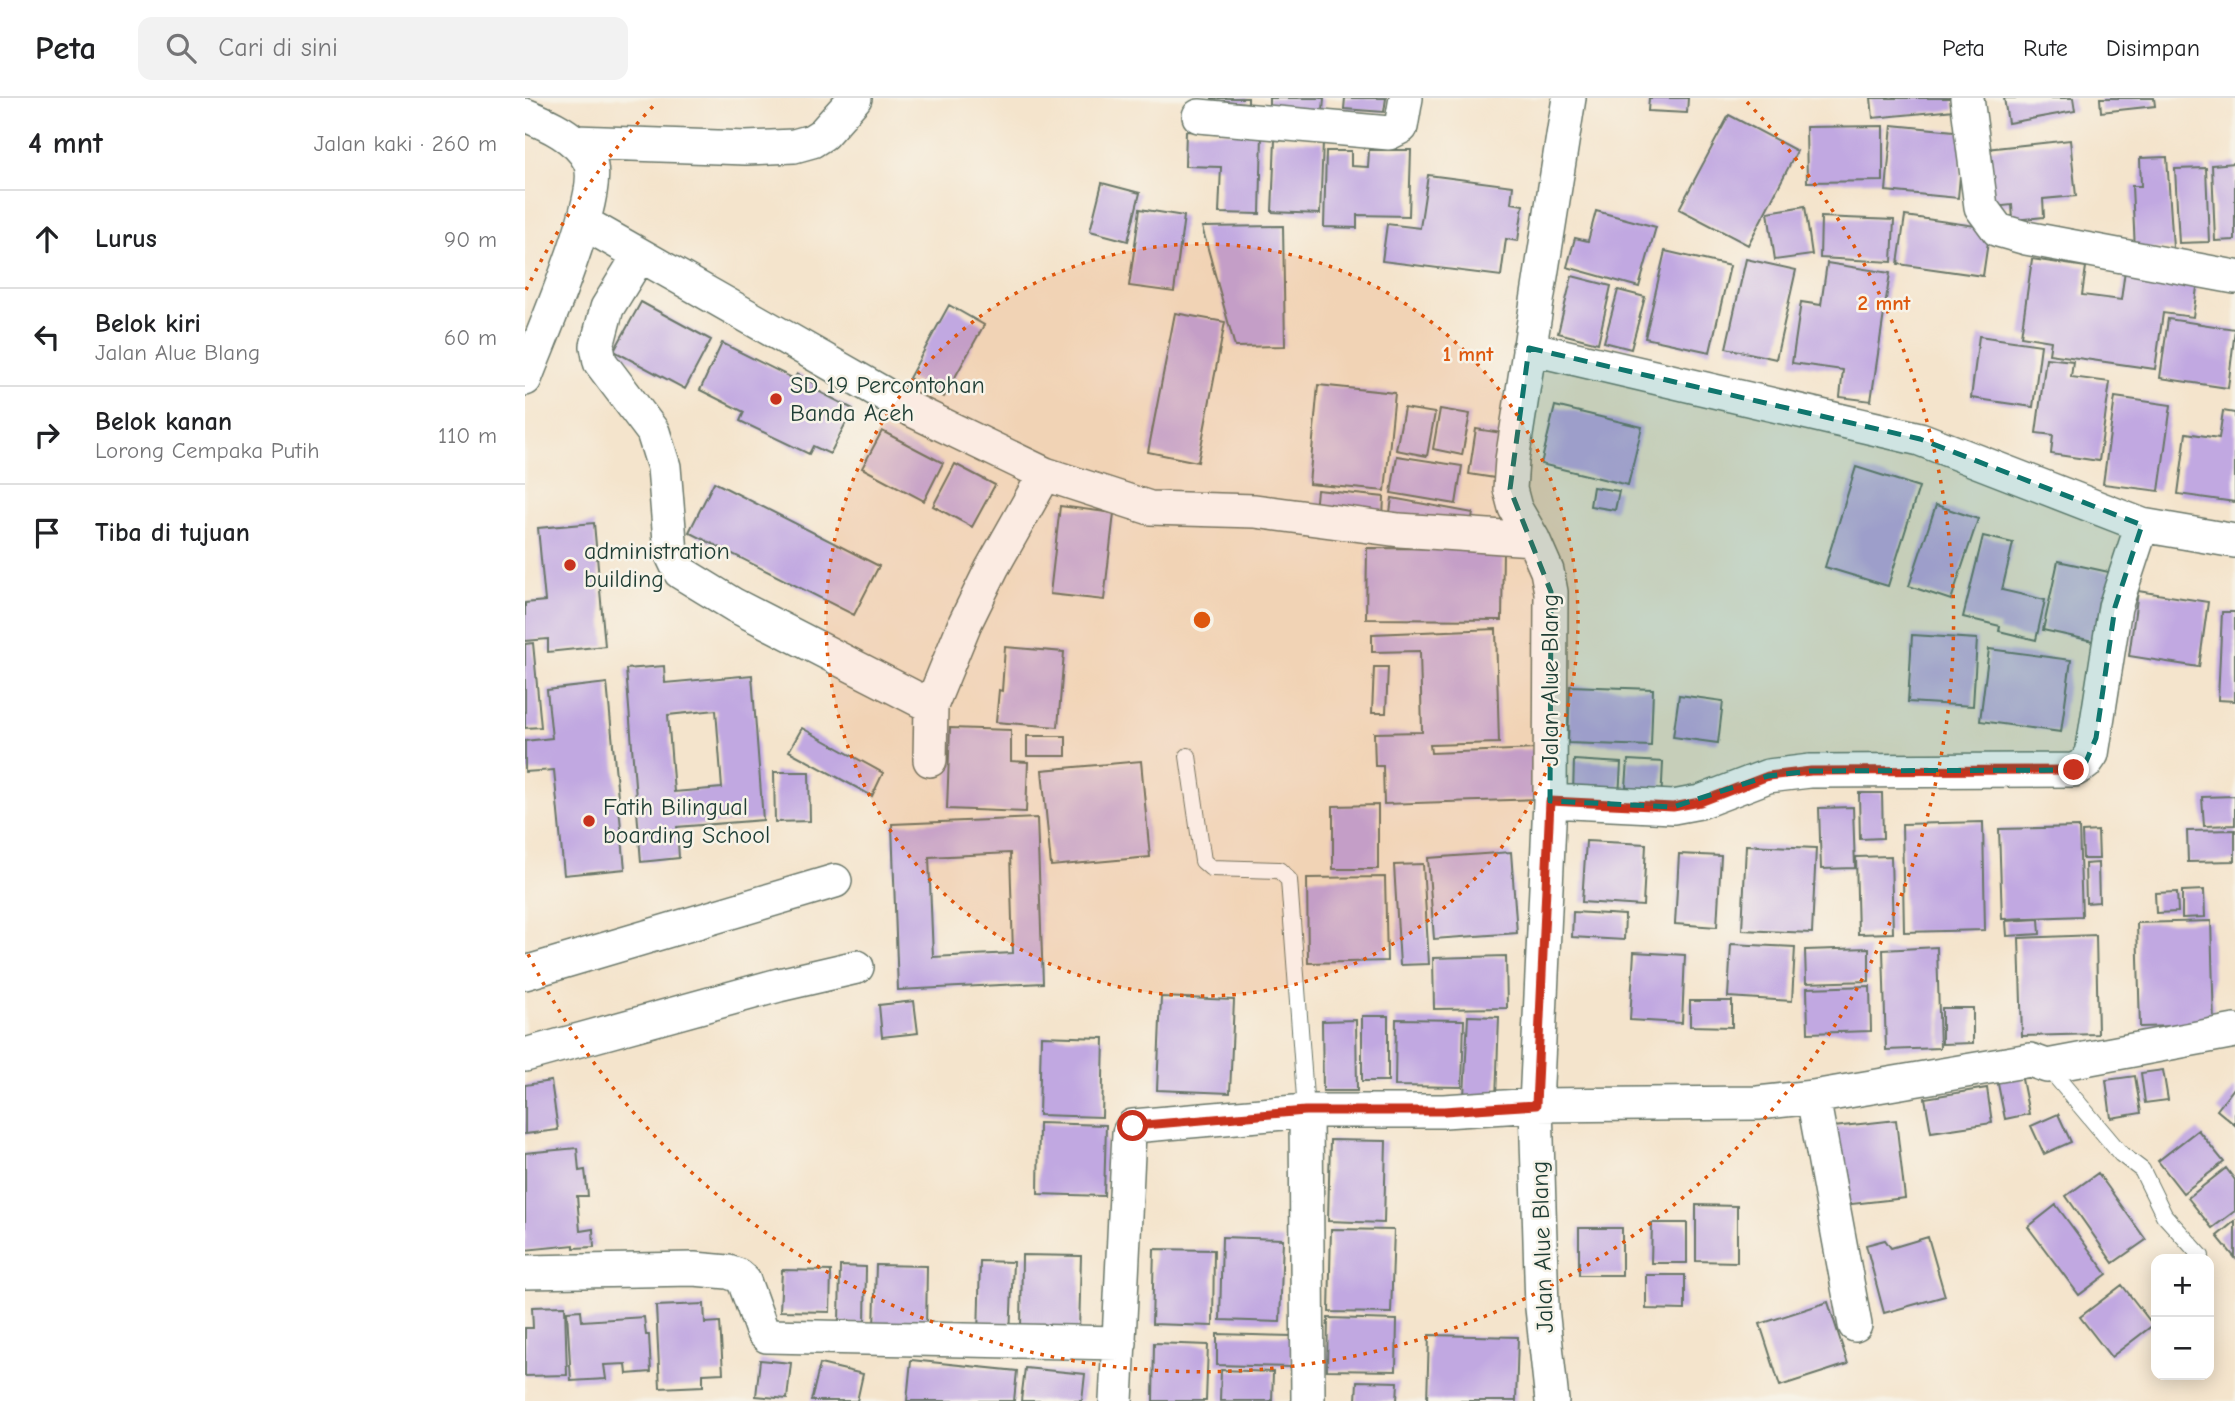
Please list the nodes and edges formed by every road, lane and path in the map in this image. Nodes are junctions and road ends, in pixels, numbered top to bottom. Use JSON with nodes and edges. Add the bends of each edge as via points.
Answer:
{"nodes":[{"id":1,"x":855,"y":98,"type":"edge"},
{"id":2,"x":1406,"y":98,"type":"edge"},
{"id":3,"x":1569,"y":98,"type":"edge"},
{"id":4,"x":1967,"y":98,"type":"edge"},
{"id":5,"x":525,"y":115,"type":"edge"},
{"id":6,"x":1199,"y":116,"type":"dead end"},
{"id":7,"x":575,"y":142,"type":"junction"},
{"id":8,"x":584,"y":223,"type":"junction"},
{"id":9,"x":639,"y":256,"type":"junction"},
{"id":10,"x":2235,"y":276,"type":"edge"},
{"id":11,"x":1529,"y":348,"type":"junction"},
{"id":12,"x":525,"y":379,"type":"edge"},
{"id":13,"x":1045,"y":474,"type":"junction"},
{"id":14,"x":2142,"y":525,"type":"junction"},
{"id":15,"x":1533,"y":539,"type":"junction"},
{"id":16,"x":2235,"y":541,"type":"edge"},
{"id":17,"x":931,"y":706,"type":"junction"},
{"id":18,"x":1188,"y":756,"type":"dead end"},
{"id":19,"x":930,"y":760,"type":"dead end"},
{"id":20,"x":1550,"y":801,"type":"junction"},
{"id":21,"x":835,"y":881,"type":"dead end"},
{"id":22,"x":857,"y":967,"type":"dead end"},
{"id":23,"x":525,"y":973,"type":"edge"},
{"id":24,"x":2235,"y":1031,"type":"edge"},
{"id":25,"x":525,"y":1055,"type":"edge"},
{"id":26,"x":2047,"y":1066,"type":"junction"},
{"id":27,"x":1813,"y":1097,"type":"junction"},
{"id":28,"x":1536,"y":1105,"type":"junction"},
{"id":29,"x":1305,"y":1111,"type":"junction"},
{"id":30,"x":2199,"y":1254,"type":"edge"},
{"id":31,"x":525,"y":1272,"type":"edge"},
{"id":32,"x":1855,"y":1325,"type":"dead end"},
{"id":33,"x":1120,"y":1343,"type":"junction"},
{"id":34,"x":1116,"y":1401,"type":"edge"},
{"id":35,"x":1308,"y":1401,"type":"edge"},
{"id":36,"x":1552,"y":1401,"type":"edge"}],
"edges":[{"from":1,"to":7,"type":"street","via":[[823,134],[794,146]]},
{"from":2,"to":6,"type":"street","via":[[1401,127],[1389,133]]},
{"from":3,"to":11,"type":"street","name":"Jalan Alue Blang"},
{"from":4,"to":10,"type":"street","via":[[1981,207],[1998,230]]},
{"from":5,"to":7,"type":"street"},
{"from":7,"to":8,"type":"street","via":[[590,162],[593,182]]},
{"from":8,"to":9,"type":"street"},
{"from":8,"to":12,"type":"street"},
{"from":9,"to":13,"type":"street","via":[[914,411]]},
{"from":9,"to":17,"type":"street","via":[[607,308],[597,346],[600,362],[653,432],[664,467],[671,553],[680,572],[734,605]]},
{"from":11,"to":14,"type":"street","via":[[1920,439]]},
{"from":11,"to":15,"type":"street","name":"Jalan Alue Blang","via":[[1510,489]]},
{"from":13,"to":15,"type":"street","via":[[1150,508],[1255,511],[1399,530]]},
{"from":13,"to":17,"type":"street","via":[[965,622]]},
{"from":14,"to":16,"type":"street"},
{"from":14,"to":20,"type":"street","via":[[2116,607],[2092,754],[2074,770],[1811,771],[1768,776],[1700,802],[1673,807]]},
{"from":15,"to":20,"type":"street","name":"Jalan Alue Blang","via":[[1551,592]]},
{"from":17,"to":19,"type":"street"},
{"from":18,"to":29,"type":"lane","via":[[1203,861],[1211,867],[1279,870],[1289,880]]},
{"from":20,"to":28,"type":"street","name":"Jalan Alue Blang"},
{"from":21,"to":23,"type":"street"},
{"from":22,"to":25,"type":"street"},
{"from":24,"to":26,"type":"street"},
{"from":26,"to":27,"type":"street","via":[[2030,1060]]},
{"from":26,"to":30,"type":"lane","via":[[2120,1154],[2141,1170],[2164,1215]]},
{"from":27,"to":28,"type":"street","via":[[1758,1103]]},
{"from":27,"to":32,"type":"street"},
{"from":28,"to":29,"type":"street","via":[[1444,1111]]},
{"from":28,"to":36,"type":"street","name":"Jalan Alue Blang","via":[[1542,1308]]},
{"from":29,"to":33,"type":"street","via":[[1132,1127]]},
{"from":29,"to":35,"type":"street"},
{"from":31,"to":33,"type":"street","via":[[729,1272],[744,1281],[767,1336]]},
{"from":33,"to":34,"type":"street"}]}
